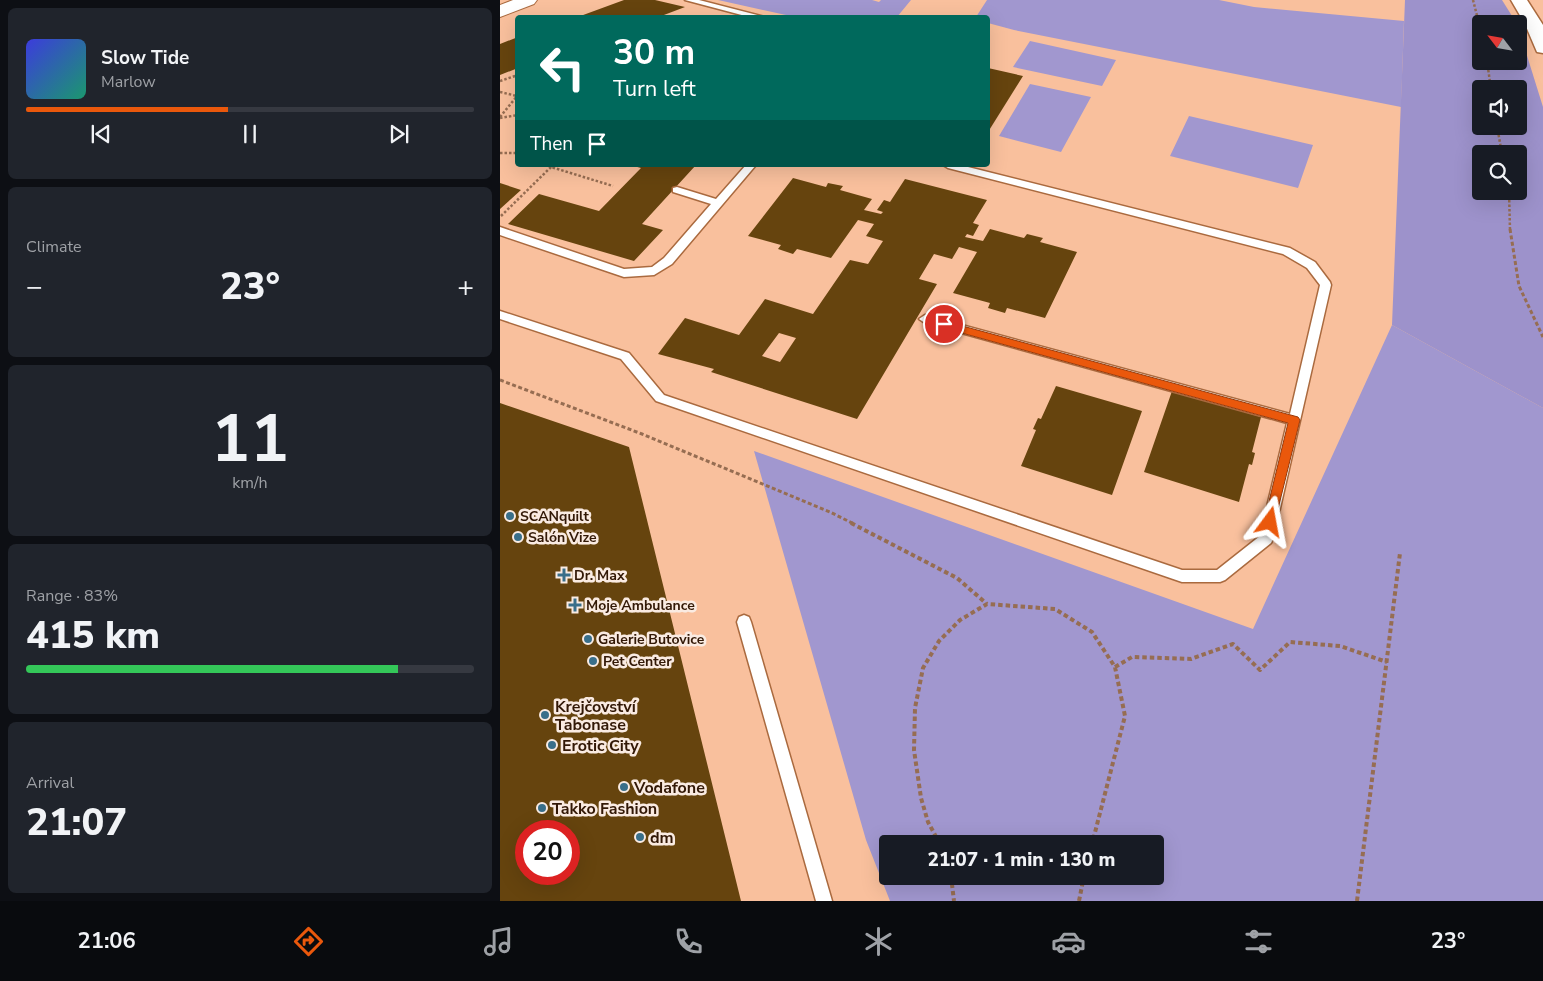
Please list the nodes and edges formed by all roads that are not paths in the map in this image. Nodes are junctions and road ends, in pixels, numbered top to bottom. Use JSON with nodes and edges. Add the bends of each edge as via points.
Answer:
{"nodes":[{"id":1,"x":528,"y":0,"type":"edge"},
{"id":2,"x":690,"y":0,"type":"edge"},
{"id":3,"x":1519,"y":0,"type":"edge"},
{"id":4,"x":500,"y":12,"type":"edge"},
{"id":5,"x":752,"y":15,"type":"edge"},
{"id":6,"x":1543,"y":48,"type":"edge"},
{"id":7,"x":749,"y":167,"type":"edge"},
{"id":8,"x":956,"y":167,"type":"edge"},
{"id":9,"x":678,"y":190,"type":"dead end"},
{"id":10,"x":718,"y":203,"type":"junction"},
{"id":11,"x":500,"y":231,"type":"edge"},
{"id":12,"x":500,"y":315,"type":"edge"},
{"id":13,"x":925,"y":319,"type":"dead end"},
{"id":14,"x":1294,"y":420,"type":"junction"},
{"id":15,"x":744,"y":622,"type":"dead end"},
{"id":16,"x":824,"y":901,"type":"edge"}],
"edges":[{"from":1,"to":4,"type":"main road"},
{"from":2,"to":5,"type":"lane"},
{"from":3,"to":6,"type":"street","via":[[1534,24]]},
{"from":7,"to":10,"type":"lane"},
{"from":8,"to":14,"type":"lane","via":[[1286,251],[1312,265],[1326,285]]},
{"from":9,"to":10,"type":"lane"},
{"from":10,"to":11,"type":"lane","via":[[668,261],[654,271],[624,274]]},
{"from":12,"to":14,"type":"lane","via":[[625,356],[660,398],[1182,576],[1220,576],[1266,539]]},
{"from":13,"to":14,"type":"lane"},
{"from":15,"to":16,"type":"lane"}]}
